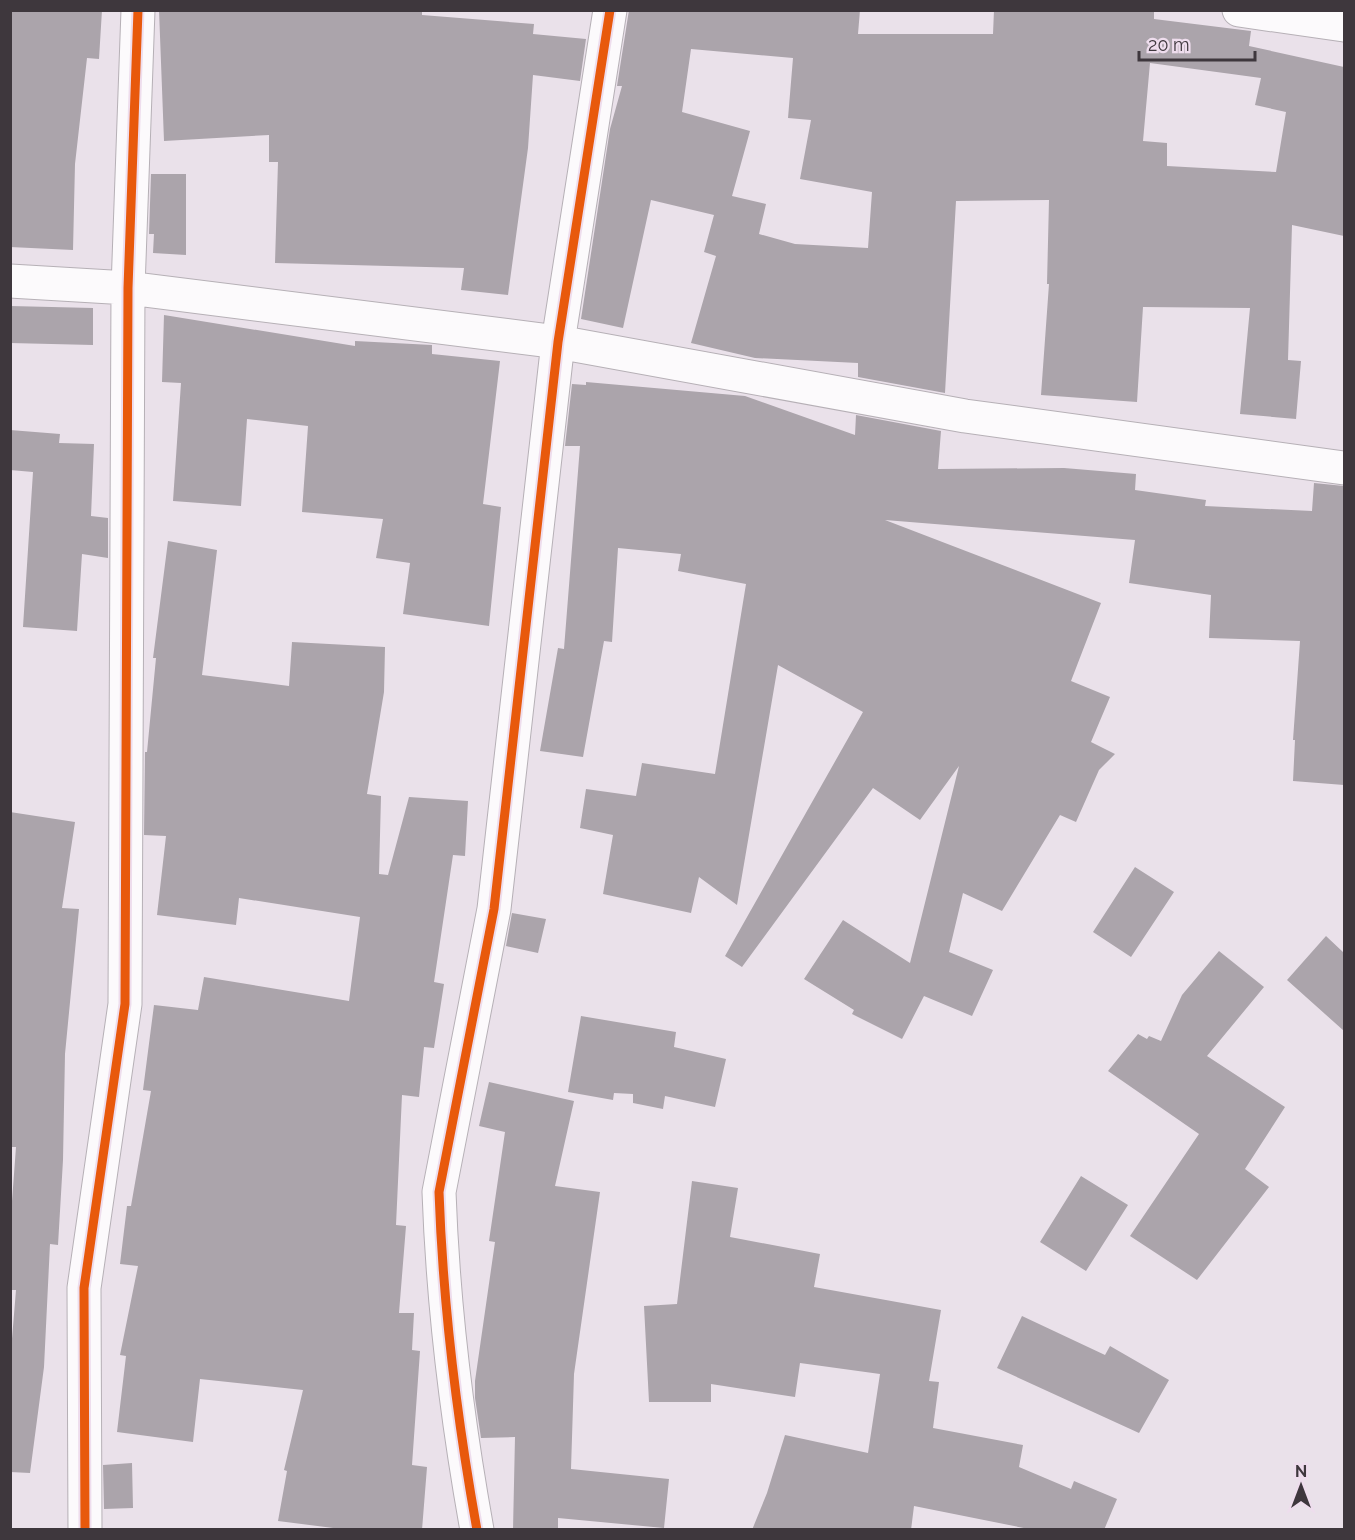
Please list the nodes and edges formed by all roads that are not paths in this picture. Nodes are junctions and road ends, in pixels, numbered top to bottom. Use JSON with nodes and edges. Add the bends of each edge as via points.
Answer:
{"nodes":[{"id":1,"x":138,"y":10,"type":"edge"},
{"id":2,"x":610,"y":10,"type":"edge"},
{"id":3,"x":1239,"y":10,"type":"edge"},
{"id":4,"x":1344,"y":25,"type":"edge"},
{"id":5,"x":10,"y":281,"type":"edge"},
{"id":6,"x":128,"y":288,"type":"junction"},
{"id":7,"x":558,"y":342,"type":"junction"},
{"id":8,"x":1344,"y":468,"type":"edge"},
{"id":9,"x":85,"y":1530,"type":"edge"},
{"id":10,"x":477,"y":1530,"type":"edge"}],
"edges":[{"from":1,"to":6,"type":"street"},
{"from":2,"to":7,"type":"street"},
{"from":3,"to":4,"type":"street"},
{"from":5,"to":6,"type":"street"},
{"from":6,"to":7,"type":"street"},
{"from":6,"to":9,"type":"street","via":[[126,1004],[84,1288]]},
{"from":7,"to":8,"type":"street","via":[[965,416]]},
{"from":7,"to":10,"type":"street","via":[[494,909],[439,1192],[459,1421]]}]}
